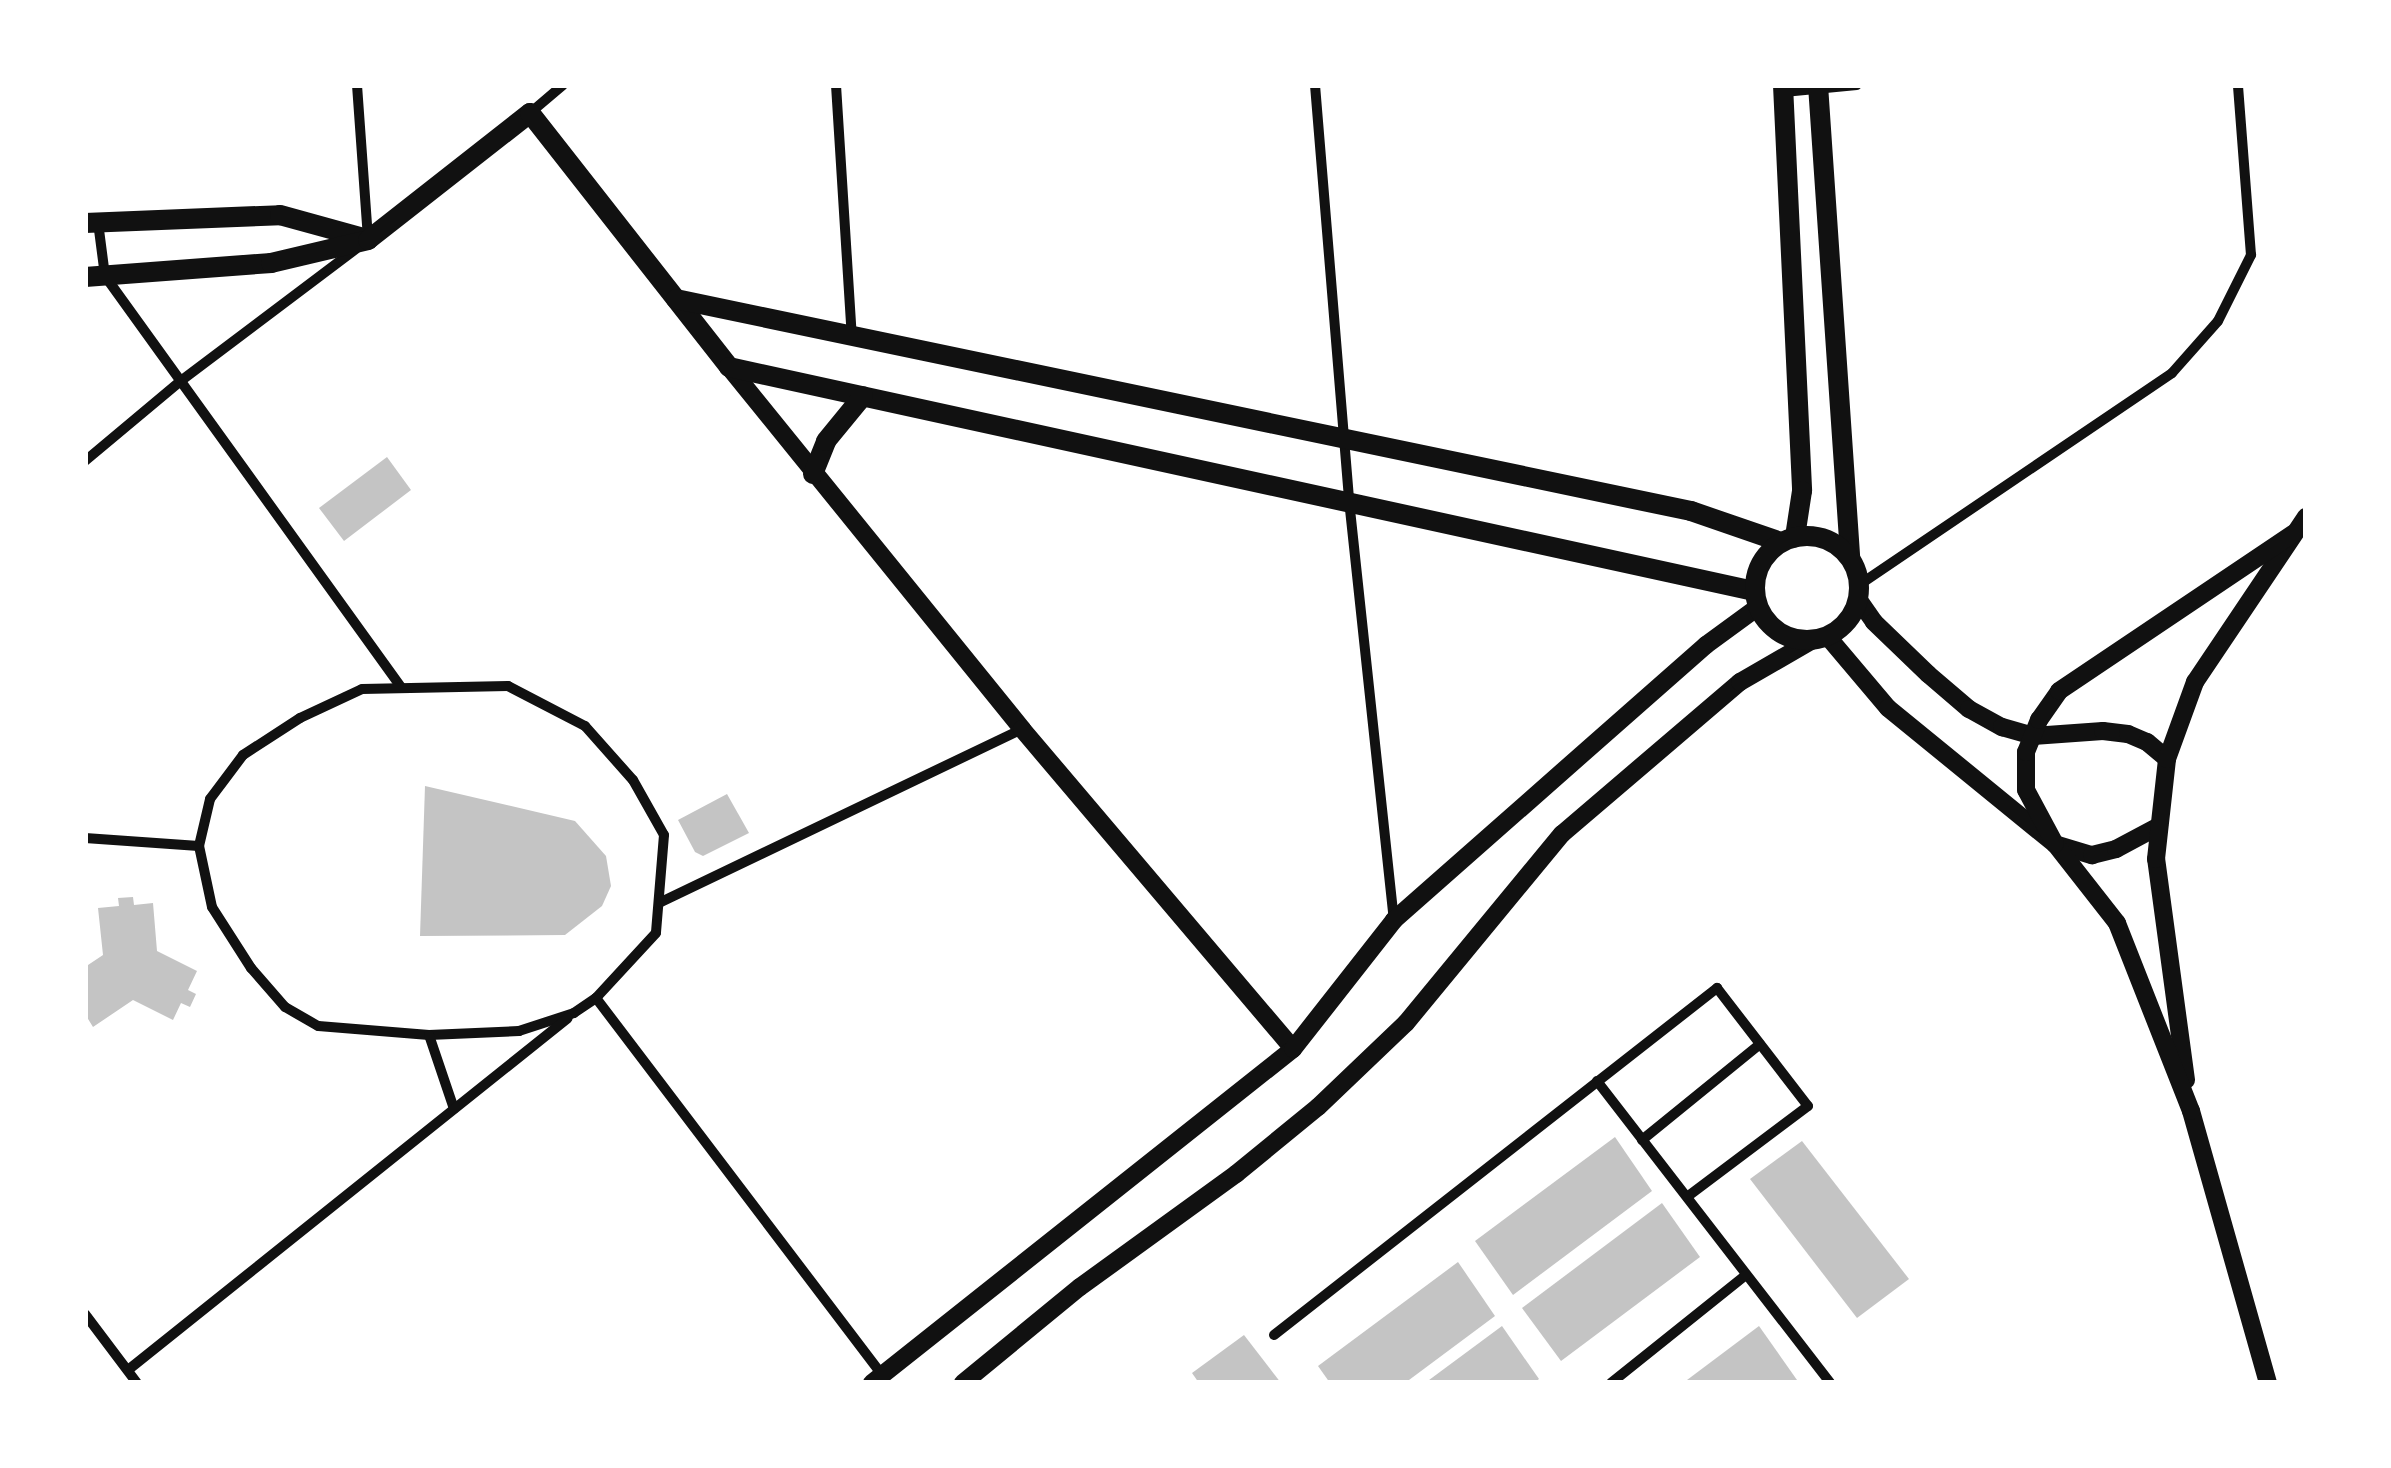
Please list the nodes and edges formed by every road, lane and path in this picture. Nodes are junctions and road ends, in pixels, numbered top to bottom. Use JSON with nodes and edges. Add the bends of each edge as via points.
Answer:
{"nodes":[{"id":1,"x":357,"y":85,"type":"edge"},
{"id":2,"x":563,"y":85,"type":"edge"},
{"id":3,"x":836,"y":85,"type":"edge"},
{"id":4,"x":1316,"y":85,"type":"edge"},
{"id":5,"x":1857,"y":85,"type":"edge"},
{"id":6,"x":2238,"y":85,"type":"edge"},
{"id":7,"x":1818,"y":87,"type":"edge"},
{"id":8,"x":1784,"y":89,"type":"edge"},
{"id":9,"x":530,"y":113,"type":"junction"},
{"id":10,"x":92,"y":223,"type":"edge"},
{"id":11,"x":368,"y":240,"type":"junction"},
{"id":12,"x":95,"y":276,"type":"edge"},
{"id":13,"x":676,"y":300,"type":"junction"},
{"id":14,"x":852,"y":337,"type":"junction"},
{"id":15,"x":729,"y":367,"type":"junction"},
{"id":16,"x":182,"y":380,"type":"junction"},
{"id":17,"x":863,"y":396,"type":"junction"},
{"id":18,"x":1344,"y":437,"type":"junction"},
{"id":19,"x":85,"y":462,"type":"edge"},
{"id":20,"x":813,"y":474,"type":"junction"},
{"id":21,"x":1350,"y":500,"type":"junction"},
{"id":22,"x":2306,"y":517,"type":"edge"},
{"id":23,"x":2294,"y":533,"type":"junction"},
{"id":24,"x":1788,"y":540,"type":"junction"},
{"id":25,"x":1850,"y":558,"type":"junction"},
{"id":26,"x":1858,"y":592,"type":"junction"},
{"id":27,"x":1756,"y":599,"type":"junction"},
{"id":28,"x":1820,"y":639,"type":"junction"},
{"id":29,"x":401,"y":687,"type":"junction"},
{"id":30,"x":1022,"y":729,"type":"junction"},
{"id":31,"x":2032,"y":736,"type":"junction"},
{"id":32,"x":2167,"y":759,"type":"junction"},
{"id":33,"x":2159,"y":826,"type":"junction"},
{"id":34,"x":85,"y":838,"type":"edge"},
{"id":35,"x":2055,"y":844,"type":"junction"},
{"id":36,"x":199,"y":846,"type":"junction"},
{"id":37,"x":661,"y":902,"type":"junction"},
{"id":38,"x":1394,"y":920,"type":"junction"},
{"id":39,"x":596,"y":998,"type":"junction"},
{"id":40,"x":574,"y":1013,"type":"junction"},
{"id":41,"x":429,"y":1035,"type":"junction"},
{"id":42,"x":1760,"y":1044,"type":"junction"},
{"id":43,"x":1294,"y":1049,"type":"junction"},
{"id":44,"x":1597,"y":1081,"type":"junction"},
{"id":45,"x":454,"y":1108,"type":"junction"},
{"id":46,"x":2191,"y":1111,"type":"junction"},
{"id":47,"x":1642,"y":1140,"type":"junction"},
{"id":48,"x":1687,"y":1197,"type":"junction"},
{"id":49,"x":1746,"y":1275,"type":"junction"},
{"id":50,"x":85,"y":1314,"type":"edge"},
{"id":51,"x":1274,"y":1335,"type":"dead end"},
{"id":52,"x":128,"y":1370,"type":"junction"},
{"id":53,"x":877,"y":1379,"type":"edge"},
{"id":54,"x":138,"y":1383,"type":"edge"},
{"id":55,"x":963,"y":1383,"type":"edge"},
{"id":56,"x":1611,"y":1383,"type":"edge"},
{"id":57,"x":1830,"y":1383,"type":"edge"},
{"id":58,"x":2268,"y":1383,"type":"edge"}],
"edges":[{"from":1,"to":11,"type":"street"},
{"from":2,"to":9,"type":"street"},
{"from":3,"to":14,"type":"street"},
{"from":4,"to":18,"type":"street"},
{"from":5,"to":7,"type":"street"},
{"from":6,"to":26,"type":"street","via":[[2251,255],[2218,321],[2172,373]]},
{"from":7,"to":8,"type":"street"},
{"from":7,"to":25,"type":"main road"},
{"from":8,"to":24,"type":"main road","via":[[1802,491]]},
{"from":9,"to":11,"type":"main road"},
{"from":9,"to":13,"type":"main road"},
{"from":10,"to":11,"type":"main road","via":[[280,215]]},
{"from":10,"to":12,"type":"street"},
{"from":11,"to":12,"type":"main road","via":[[271,262]]},
{"from":11,"to":16,"type":"street"},
{"from":12,"to":16,"type":"street"},
{"from":13,"to":14,"type":"main road"},
{"from":13,"to":15,"type":"main road"},
{"from":14,"to":18,"type":"main road"},
{"from":15,"to":17,"type":"main road"},
{"from":15,"to":20,"type":"street"},
{"from":16,"to":19,"type":"street"},
{"from":16,"to":29,"type":"street"},
{"from":17,"to":20,"type":"main road","via":[[826,441]]},
{"from":17,"to":21,"type":"main road"},
{"from":18,"to":21,"type":"street"},
{"from":18,"to":24,"type":"main road","via":[[1691,510]]},
{"from":20,"to":30,"type":"street"},
{"from":21,"to":27,"type":"main road"},
{"from":21,"to":38,"type":"street"},
{"from":22,"to":23,"type":"street"},
{"from":23,"to":31,"type":"street","via":[[2059,691]]},
{"from":23,"to":32,"type":"street","via":[[2195,682]]},
{"from":24,"to":25,"type":"main road","via":[[1826,540]]},
{"from":24,"to":27,"type":"main road","via":[[1761,563]]},
{"from":25,"to":26,"type":"main road"},
{"from":26,"to":28,"type":"main road","via":[[1852,614]]},
{"from":26,"to":31,"type":"street","via":[[1874,622],[1969,709]]},
{"from":27,"to":28,"type":"main road","via":[[1779,633]]},
{"from":27,"to":38,"type":"street"},
{"from":28,"to":35,"type":"street","via":[[1888,708]]},
{"from":28,"to":55,"type":"street","via":[[1740,682],[1562,834],[1406,1023],[1318,1107]]},
{"from":29,"to":36,"type":"street","via":[[362,690],[300,718],[242,756],[210,799]]},
{"from":29,"to":37,"type":"street","via":[[508,686],[585,726],[633,780],[664,836]]},
{"from":30,"to":37,"type":"street"},
{"from":30,"to":43,"type":"street"},
{"from":31,"to":32,"type":"street","via":[[2128,734]]},
{"from":31,"to":35,"type":"street","via":[[2026,790]]},
{"from":32,"to":33,"type":"street"},
{"from":33,"to":35,"type":"street","via":[[2092,855]]},
{"from":33,"to":46,"type":"street","via":[[2156,859]]},
{"from":34,"to":36,"type":"street"},
{"from":35,"to":46,"type":"street","via":[[2117,922]]},
{"from":36,"to":41,"type":"street","via":[[212,907],[285,1007],[318,1026]]},
{"from":37,"to":39,"type":"street","via":[[656,933]]},
{"from":38,"to":43,"type":"street"},
{"from":39,"to":40,"type":"street"},
{"from":39,"to":53,"type":"street"},
{"from":40,"to":41,"type":"street","via":[[520,1032]]},
{"from":40,"to":45,"type":"street"},
{"from":41,"to":45,"type":"street"},
{"from":42,"to":44,"type":"street","via":[[1717,988]]},
{"from":42,"to":47,"type":"street"},
{"from":42,"to":48,"type":"street","via":[[1808,1106]]},
{"from":43,"to":53,"type":"street"},
{"from":44,"to":47,"type":"street"},
{"from":44,"to":51,"type":"street"},
{"from":45,"to":52,"type":"street"},
{"from":46,"to":58,"type":"street"},
{"from":47,"to":48,"type":"street"},
{"from":48,"to":49,"type":"street"},
{"from":49,"to":56,"type":"street"},
{"from":49,"to":57,"type":"street"},
{"from":50,"to":52,"type":"street"},
{"from":52,"to":54,"type":"street"}]}
